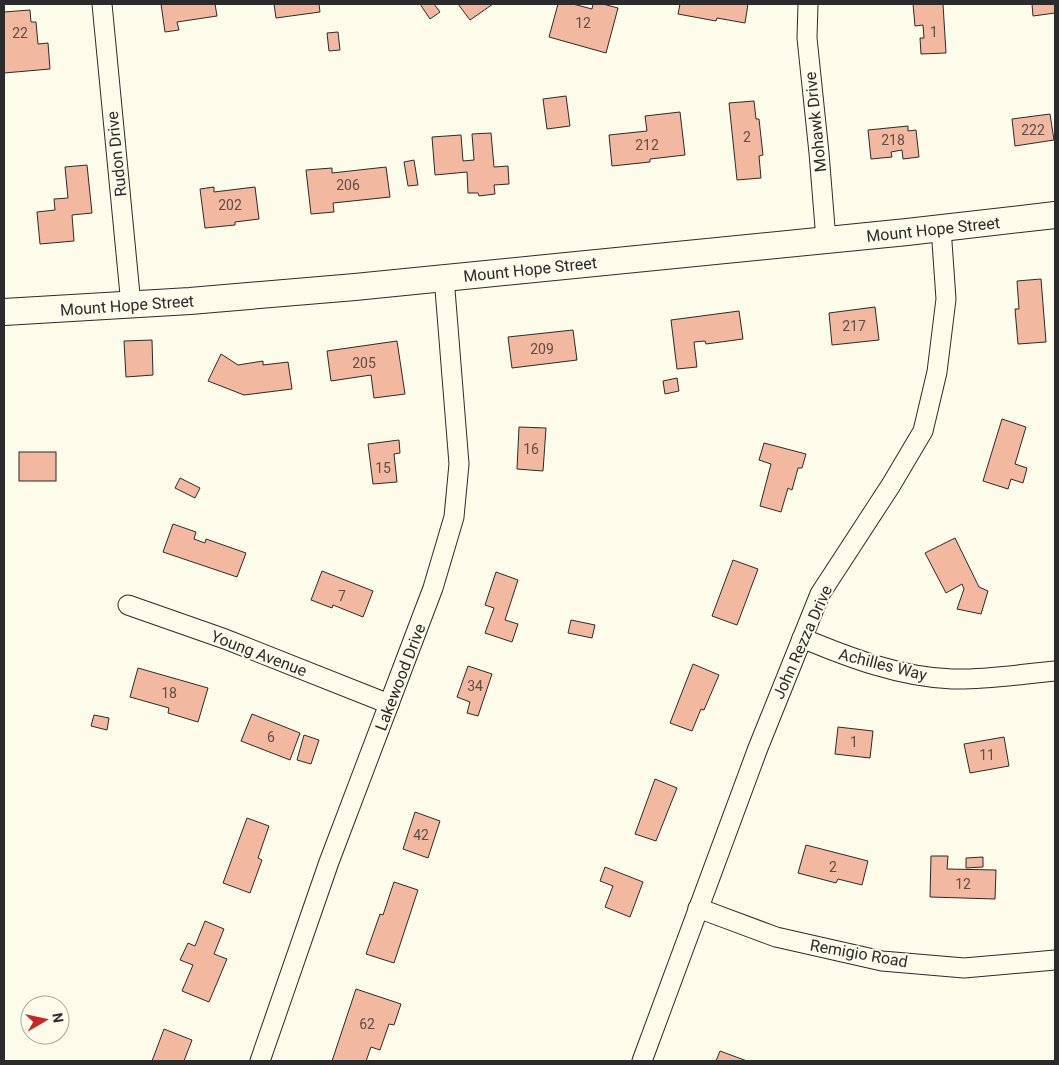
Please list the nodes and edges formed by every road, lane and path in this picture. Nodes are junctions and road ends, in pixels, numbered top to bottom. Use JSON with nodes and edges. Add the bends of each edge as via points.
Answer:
{"nodes":[{"id":1,"x":102,"y":4,"type":"edge"},
{"id":2,"x":808,"y":4,"type":"edge"},
{"id":3,"x":1055,"y":215,"type":"edge"},
{"id":4,"x":941,"y":228,"type":"junction"},
{"id":5,"x":826,"y":240,"type":"junction"},
{"id":6,"x":444,"y":277,"type":"junction"},
{"id":7,"x":131,"y":305,"type":"junction"},
{"id":8,"x":4,"y":312,"type":"edge"},
{"id":9,"x":128,"y":605,"type":"dead end"},
{"id":10,"x":802,"y":638,"type":"junction"},
{"id":11,"x":1055,"y":670,"type":"edge"},
{"id":12,"x":389,"y":704,"type":"junction"},
{"id":13,"x":698,"y":908,"type":"junction"},
{"id":14,"x":1055,"y":960,"type":"edge"},
{"id":15,"x":260,"y":1061,"type":"edge"},
{"id":16,"x":642,"y":1061,"type":"edge"}],
"edges":[{"from":1,"to":7,"type":"street","name":"Rudon Drive"},
{"from":2,"to":5,"type":"street","name":"Mohawk Drive","via":[[807,38]]},
{"from":3,"to":4,"type":"street","name":"Mount Hope Street"},
{"from":4,"to":5,"type":"street","name":"Mount Hope Street"},
{"from":4,"to":10,"type":"street","name":"John Rezza Drive","via":[[946,299],[937,372],[924,430],[820,594]]},
{"from":5,"to":6,"type":"street","name":"Mount Hope Street"},
{"from":6,"to":7,"type":"street","name":"Mount Hope Street"},
{"from":6,"to":12,"type":"street","name":"Lakewood Drive","via":[[460,464],[454,517],[433,588]]},
{"from":7,"to":8,"type":"street","name":"Mount Hope Street"},
{"from":9,"to":12,"type":"street","name":"Young Avenue","via":[[225,639]]},
{"from":10,"to":11,"type":"street","name":"Achilles Way","via":[[855,660],[913,675],[953,679]]},
{"from":10,"to":13,"type":"street","name":"John Rezza Drive"},
{"from":12,"to":15,"type":"street","name":"Lakewood Drive","via":[[329,862]]},
{"from":13,"to":14,"type":"street","name":"Remigio Road","via":[[776,937],[882,961],[964,968]]},
{"from":13,"to":16,"type":"street","name":"John Rezza Drive"}]}
